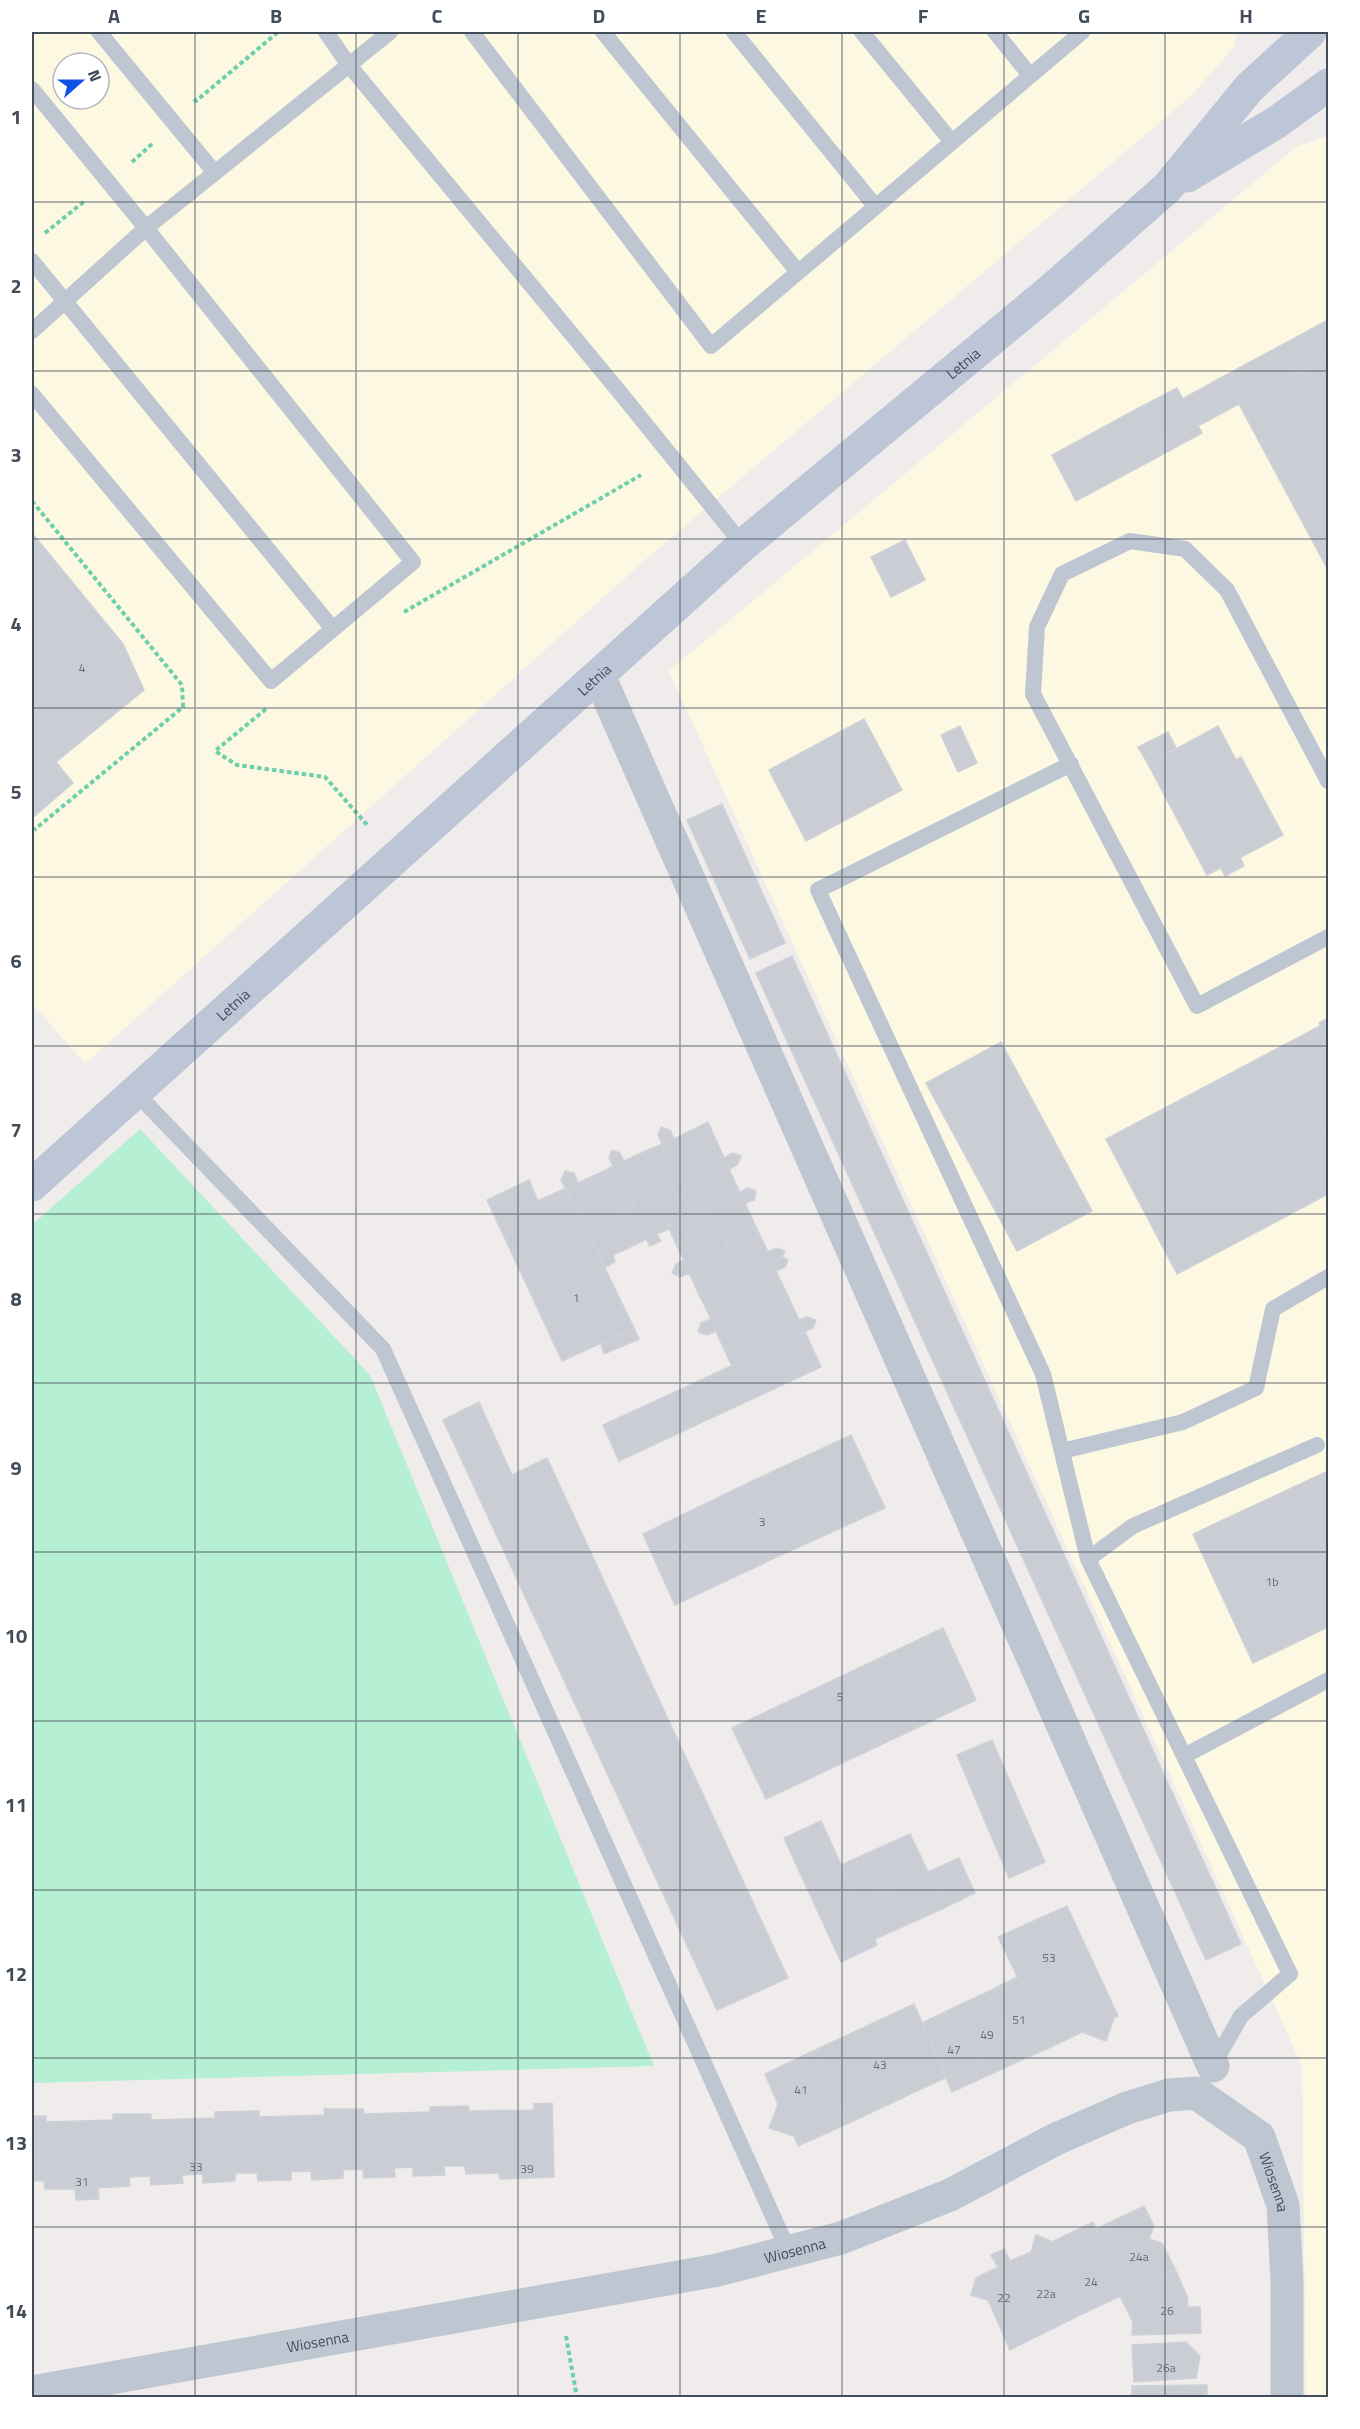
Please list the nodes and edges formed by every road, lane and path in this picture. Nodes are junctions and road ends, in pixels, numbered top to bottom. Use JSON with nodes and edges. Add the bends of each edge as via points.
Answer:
{"nodes":[{"id":1,"x":99,"y":32,"type":"edge"},
{"id":2,"x":278,"y":32,"type":"edge"},
{"id":3,"x":326,"y":32,"type":"edge"},
{"id":4,"x":390,"y":32,"type":"edge"},
{"id":5,"x":472,"y":32,"type":"edge"},
{"id":6,"x":603,"y":32,"type":"edge"},
{"id":7,"x":734,"y":32,"type":"edge"},
{"id":8,"x":862,"y":32,"type":"edge"},
{"id":9,"x":995,"y":32,"type":"edge"},
{"id":10,"x":1082,"y":32,"type":"edge"},
{"id":11,"x":1310,"y":32,"type":"edge"},
{"id":12,"x":348,"y":64,"type":"junction"},
{"id":13,"x":1030,"y":75,"type":"junction"},
{"id":14,"x":1329,"y":85,"type":"edge"},
{"id":15,"x":32,"y":89,"type":"edge"},
{"id":16,"x":196,"y":101,"type":"dead end"},
{"id":17,"x":154,"y":142,"type":"dead end"},
{"id":18,"x":952,"y":142,"type":"junction"},
{"id":19,"x":130,"y":165,"type":"dead end"},
{"id":20,"x":215,"y":172,"type":"junction"},
{"id":21,"x":1167,"y":188,"type":"junction"},
{"id":22,"x":86,"y":200,"type":"dead end"},
{"id":23,"x":875,"y":206,"type":"junction"},
{"id":24,"x":146,"y":228,"type":"junction"},
{"id":25,"x":42,"y":236,"type":"dead end"},
{"id":26,"x":32,"y":261,"type":"edge"},
{"id":27,"x":798,"y":272,"type":"junction"},
{"id":28,"x":64,"y":301,"type":"junction"},
{"id":29,"x":32,"y":331,"type":"edge"},
{"id":30,"x":32,"y":394,"type":"edge"},
{"id":31,"x":641,"y":475,"type":"dead end"},
{"id":32,"x":32,"y":501,"type":"edge"},
{"id":33,"x":743,"y":545,"type":"junction"},
{"id":34,"x":397,"y":616,"type":"dead end"},
{"id":35,"x":333,"y":629,"type":"junction"},
{"id":36,"x":599,"y":676,"type":"junction"},
{"id":37,"x":267,"y":708,"type":"dead end"},
{"id":38,"x":1071,"y":764,"type":"junction"},
{"id":39,"x":1329,"y":781,"type":"edge"},
{"id":40,"x":369,"y":827,"type":"dead end"},
{"id":41,"x":34,"y":830,"type":"dead end"},
{"id":42,"x":1329,"y":937,"type":"edge"},
{"id":43,"x":136,"y":1093,"type":"junction"},
{"id":44,"x":32,"y":1185,"type":"edge"},
{"id":45,"x":1329,"y":1277,"type":"edge"},
{"id":46,"x":1317,"y":1445,"type":"dead end"},
{"id":47,"x":1062,"y":1451,"type":"junction"},
{"id":48,"x":1088,"y":1559,"type":"junction"},
{"id":49,"x":1329,"y":1680,"type":"edge"},
{"id":50,"x":1185,"y":1756,"type":"junction"},
{"id":51,"x":1213,"y":2066,"type":"junction"},
{"id":52,"x":1196,"y":2093,"type":"junction"},
{"id":53,"x":789,"y":2252,"type":"junction"},
{"id":54,"x":565,"y":2329,"type":"dead end"},
{"id":55,"x":32,"y":2392,"type":"edge"},
{"id":56,"x":577,"y":2397,"type":"edge"},
{"id":57,"x":1287,"y":2397,"type":"edge"}],
"edges":[{"from":1,"to":20,"type":"lane"},
{"from":2,"to":16,"type":"path"},
{"from":3,"to":12,"type":"lane"},
{"from":4,"to":12,"type":"lane"},
{"from":5,"to":27,"type":"lane","via":[[711,346]]},
{"from":6,"to":27,"type":"lane"},
{"from":7,"to":23,"type":"lane"},
{"from":8,"to":18,"type":"lane"},
{"from":9,"to":13,"type":"lane"},
{"from":10,"to":13,"type":"lane"},
{"from":11,"to":21,"type":"street","name":"Letnia","via":[[1249,88]]},
{"from":12,"to":20,"type":"lane"},
{"from":12,"to":33,"type":"lane"},
{"from":13,"to":18,"type":"lane"},
{"from":14,"to":21,"type":"street","name":"Letnia","via":[[1277,122]]},
{"from":15,"to":24,"type":"lane"},
{"from":17,"to":19,"type":"path"},
{"from":18,"to":23,"type":"lane"},
{"from":20,"to":24,"type":"lane"},
{"from":21,"to":33,"type":"street","name":"Letnia","via":[[1051,290]]},
{"from":22,"to":25,"type":"path"},
{"from":23,"to":27,"type":"lane"},
{"from":24,"to":28,"type":"lane"},
{"from":24,"to":35,"type":"lane","via":[[413,562]]},
{"from":26,"to":28,"type":"lane"},
{"from":28,"to":29,"type":"lane"},
{"from":28,"to":35,"type":"lane"},
{"from":30,"to":35,"type":"lane","via":[[271,681]]},
{"from":31,"to":34,"type":"path"},
{"from":32,"to":41,"type":"path","via":[[182,685],[183,707]]},
{"from":33,"to":36,"type":"street","name":"Letnia"},
{"from":36,"to":43,"type":"street","name":"Letnia"},
{"from":36,"to":51,"type":"street"},
{"from":37,"to":40,"type":"path","via":[[215,751],[237,765],[325,777]]},
{"from":38,"to":39,"type":"lane","via":[[1033,694],[1037,627],[1062,574],[1130,541],[1185,549],[1227,590]]},
{"from":38,"to":42,"type":"lane","via":[[1197,1006]]},
{"from":38,"to":47,"type":"lane","via":[[818,890],[1043,1374]]},
{"from":43,"to":44,"type":"street","name":"Letnia"},
{"from":43,"to":53,"type":"lane","via":[[383,1349]]},
{"from":45,"to":47,"type":"lane","via":[[1272,1310],[1256,1388],[1183,1422]]},
{"from":46,"to":48,"type":"lane","via":[[1133,1526]]},
{"from":47,"to":48,"type":"lane"},
{"from":48,"to":50,"type":"lane"},
{"from":49,"to":50,"type":"lane"},
{"from":50,"to":51,"type":"lane","via":[[1290,1974],[1241,2016]]},
{"from":51,"to":52,"type":"lane"},
{"from":52,"to":53,"type":"street","name":"Wiosenna","via":[[1169,2095],[1127,2108],[1056,2139],[950,2195],[841,2238]]},
{"from":52,"to":57,"type":"street","name":"Wiosenna","via":[[1259,2137],[1283,2205]]},
{"from":53,"to":55,"type":"street","name":"Wiosenna","via":[[718,2270]]},
{"from":54,"to":56,"type":"path"}]}
